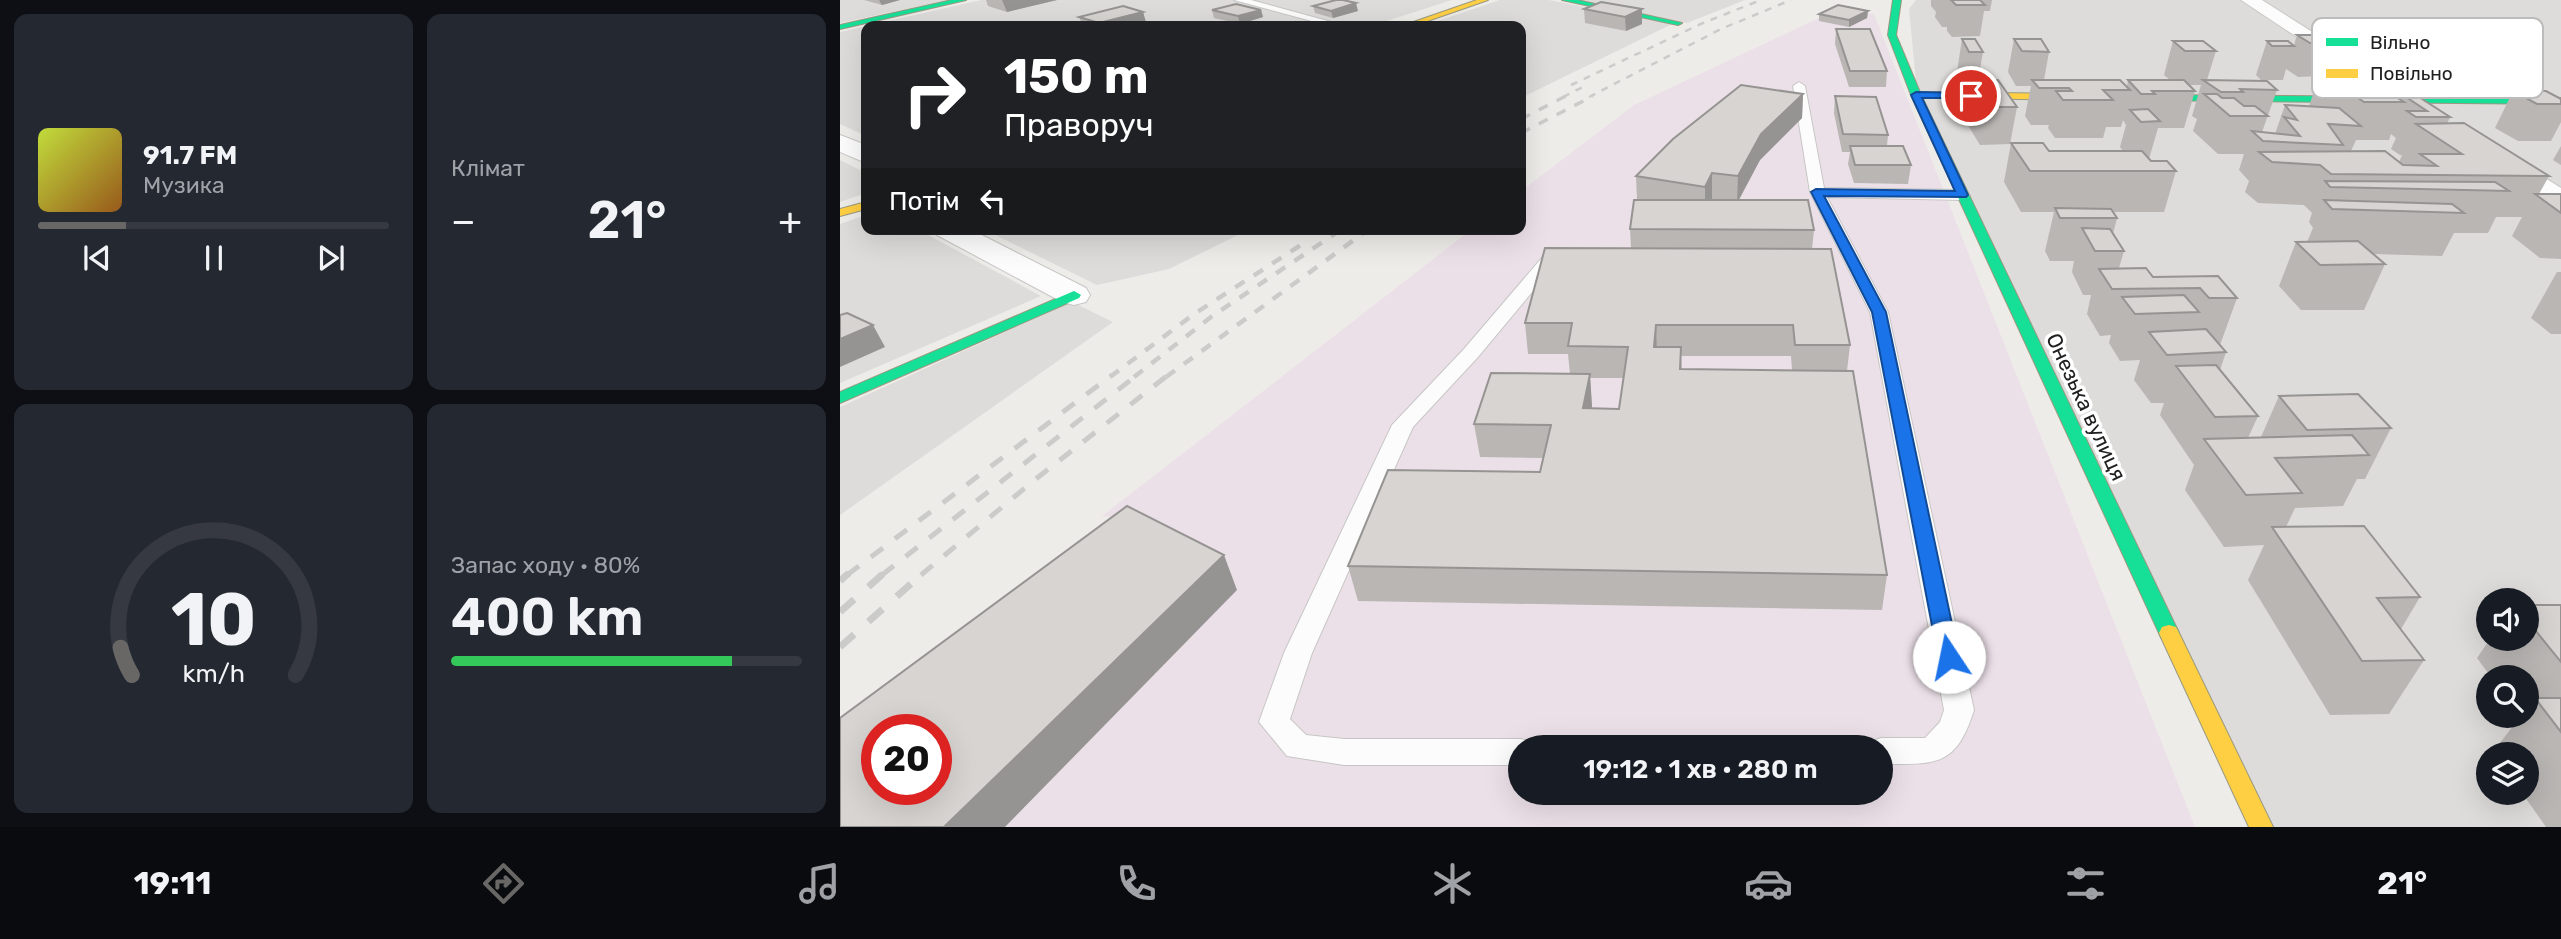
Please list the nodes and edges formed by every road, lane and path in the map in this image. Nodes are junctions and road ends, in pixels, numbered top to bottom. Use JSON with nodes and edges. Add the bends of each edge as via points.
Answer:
{"nodes":[{"id":1,"x":962,"y":0,"type":"edge"},
{"id":2,"x":1239,"y":0,"type":"edge"},
{"id":3,"x":1484,"y":0,"type":"edge"},
{"id":4,"x":1566,"y":0,"type":"edge"},
{"id":5,"x":1897,"y":0,"type":"edge"},
{"id":6,"x":2250,"y":0,"type":"edge"},
{"id":7,"x":867,"y":21,"type":"edge"},
{"id":8,"x":1321,"y":21,"type":"edge"},
{"id":9,"x":1421,"y":21,"type":"edge"},
{"id":10,"x":861,"y":22,"type":"edge"},
{"id":11,"x":1678,"y":23,"type":"dead end"},
{"id":12,"x":840,"y":27,"type":"edge"},
{"id":13,"x":2312,"y":39,"type":"edge"},
{"id":14,"x":1799,"y":86,"type":"dead end"},
{"id":15,"x":1916,"y":95,"type":"junction"},
{"id":16,"x":2094,"y":97,"type":"edge"},
{"id":17,"x":2121,"y":97,"type":"edge"},
{"id":18,"x":2404,"y":98,"type":"edge"},
{"id":19,"x":2409,"y":101,"type":"junction"},
{"id":20,"x":2561,"y":101,"type":"edge"},
{"id":21,"x":2441,"y":122,"type":"edge"},
{"id":22,"x":840,"y":142,"type":"edge"},
{"id":23,"x":2474,"y":144,"type":"edge"},
{"id":24,"x":861,"y":152,"type":"edge"},
{"id":25,"x":1816,"y":192,"type":"junction"},
{"id":26,"x":1962,"y":195,"type":"junction"},
{"id":27,"x":2561,"y":200,"type":"edge"},
{"id":28,"x":861,"y":207,"type":"edge"},
{"id":29,"x":840,"y":213,"type":"edge"},
{"id":30,"x":959,"y":235,"type":"edge"},
{"id":31,"x":1552,"y":257,"type":"edge"},
{"id":32,"x":1074,"y":295,"type":"joint"},
{"id":33,"x":840,"y":398,"type":"edge"},
{"id":34,"x":1893,"y":751,"type":"edge"},
{"id":35,"x":1508,"y":752,"type":"edge"},
{"id":36,"x":2261,"y":827,"type":"edge"}],
"edges":[{"from":1,"to":7,"type":"street"},
{"from":2,"to":8,"type":"lane"},
{"from":3,"to":9,"type":"street"},
{"from":4,"to":11,"type":"street"},
{"from":5,"to":15,"type":"street","name":"Онезька вулиця","via":[[1892,35]]},
{"from":6,"to":13,"type":"street"},
{"from":10,"to":12,"type":"street"},
{"from":14,"to":25,"type":"lane"},
{"from":15,"to":16,"type":"street"},
{"from":15,"to":26,"type":"street","name":"Онезька вулиця"},
{"from":17,"to":19,"type":"street"},
{"from":18,"to":19,"type":"street"},
{"from":19,"to":20,"type":"street"},
{"from":19,"to":21,"type":"street"},
{"from":22,"to":24,"type":"street"},
{"from":23,"to":27,"type":"street"},
{"from":25,"to":26,"type":"lane"},
{"from":25,"to":34,"type":"lane","via":[[1879,312],[1959,710],[1953,729],[1932,751]]},
{"from":26,"to":36,"type":"street","name":"Онезька вулиця"},
{"from":28,"to":29,"type":"street"},
{"from":30,"to":32,"type":"street"},
{"from":31,"to":35,"type":"lane","via":[[1403,425],[1298,653],[1274,722],[1298,747],[1344,752]]},
{"from":32,"to":33,"type":"street"}]}
